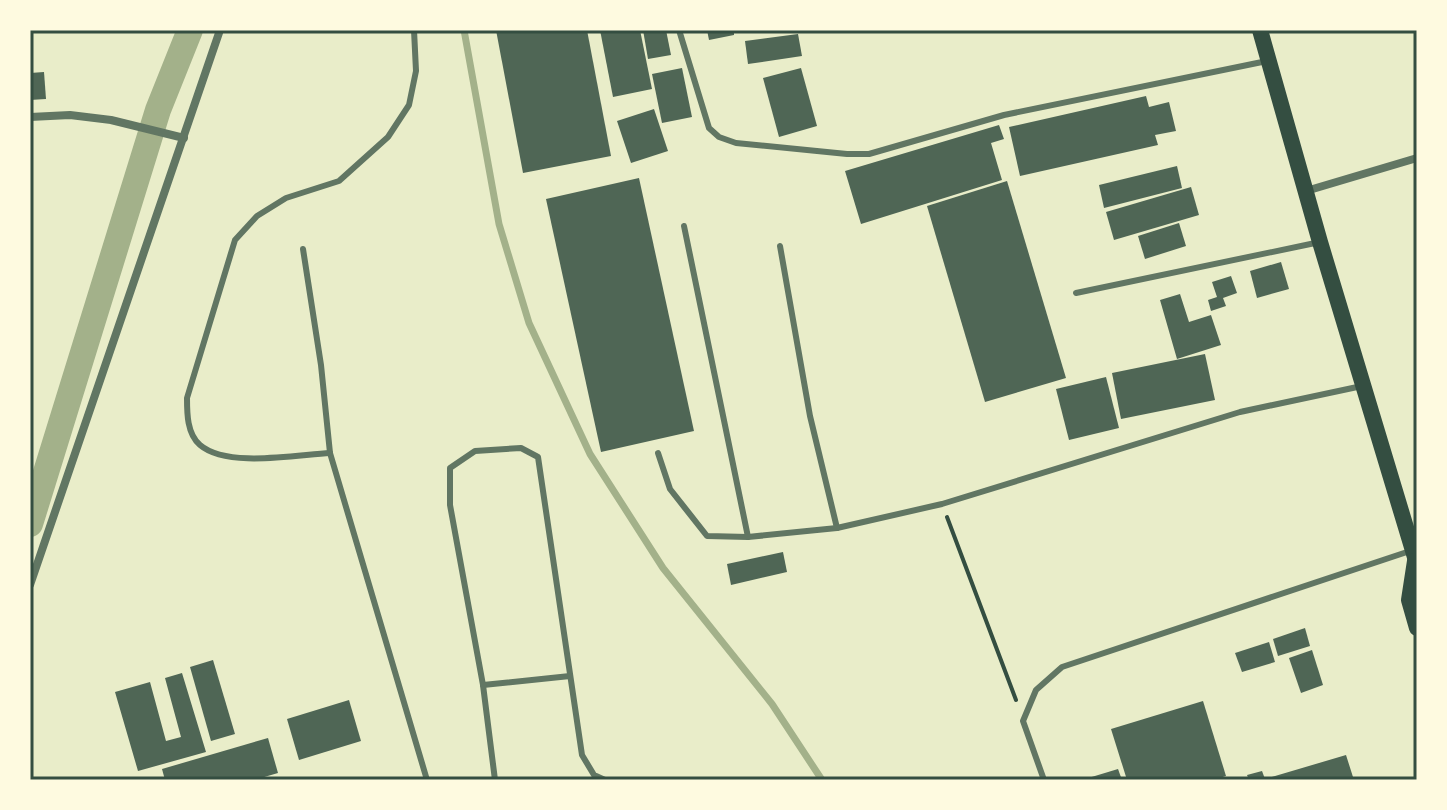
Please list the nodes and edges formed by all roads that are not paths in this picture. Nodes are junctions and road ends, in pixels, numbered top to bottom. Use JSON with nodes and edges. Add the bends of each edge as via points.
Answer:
{"nodes":[{"id":1,"x":220,"y":30,"type":"edge"},
{"id":2,"x":414,"y":30,"type":"edge"},
{"id":3,"x":679,"y":30,"type":"edge"},
{"id":4,"x":1260,"y":30,"type":"edge"},
{"id":5,"x":1268,"y":61,"type":"junction"},
{"id":6,"x":30,"y":117,"type":"edge"},
{"id":7,"x":184,"y":138,"type":"junction"},
{"id":8,"x":1417,"y":158,"type":"edge"},
{"id":9,"x":1306,"y":191,"type":"junction"},
{"id":10,"x":684,"y":226,"type":"dead end"},
{"id":11,"x":1320,"y":242,"type":"junction"},
{"id":12,"x":780,"y":246,"type":"dead end"},
{"id":13,"x":303,"y":249,"type":"dead end"},
{"id":14,"x":1076,"y":293,"type":"dead end"},
{"id":15,"x":1363,"y":386,"type":"junction"},
{"id":16,"x":330,"y":453,"type":"junction"},
{"id":17,"x":658,"y":453,"type":"dead end"},
{"id":18,"x":837,"y":528,"type":"junction"},
{"id":19,"x":748,"y":537,"type":"junction"},
{"id":20,"x":1415,"y":556,"type":"edge"},
{"id":21,"x":30,"y":585,"type":"edge"},
{"id":22,"x":1417,"y":628,"type":"edge"},
{"id":23,"x":570,"y":676,"type":"junction"},
{"id":24,"x":483,"y":685,"type":"junction"},
{"id":25,"x":427,"y":780,"type":"edge"},
{"id":26,"x":495,"y":780,"type":"edge"},
{"id":27,"x":605,"y":780,"type":"edge"},
{"id":28,"x":1044,"y":780,"type":"edge"}],
"edges":[{"from":1,"to":7,"type":"street"},
{"from":2,"to":16,"type":"lane","via":[[416,71],[409,105],[388,137],[339,181],[286,198],[257,216],[235,240],[187,398],[187,422],[198,444],[226,458]]},
{"from":3,"to":5,"type":"lane","via":[[709,128],[719,137],[847,154],[869,154],[1004,115]]},
{"from":4,"to":5,"type":"main road"},
{"from":5,"to":9,"type":"main road"},
{"from":6,"to":7,"type":"street","via":[[111,120]]},
{"from":7,"to":21,"type":"street"},
{"from":8,"to":9,"type":"street"},
{"from":9,"to":11,"type":"main road"},
{"from":10,"to":19,"type":"lane"},
{"from":11,"to":14,"type":"lane"},
{"from":11,"to":15,"type":"main road"},
{"from":12,"to":18,"type":"lane","via":[[810,416]]},
{"from":13,"to":16,"type":"lane"},
{"from":15,"to":18,"type":"lane","via":[[1240,412],[942,504]]},
{"from":15,"to":20,"type":"main road"},
{"from":16,"to":25,"type":"lane"},
{"from":17,"to":19,"type":"lane","via":[[670,489],[707,536]]},
{"from":18,"to":19,"type":"lane"},
{"from":20,"to":22,"type":"main road","via":[[1409,600]]},
{"from":20,"to":28,"type":"lane","via":[[1062,667],[1036,690],[1023,721]]},
{"from":23,"to":24,"type":"lane"},
{"from":23,"to":24,"type":"lane","via":[[538,457],[521,448],[475,451],[450,468],[450,505]]},
{"from":23,"to":27,"type":"lane","via":[[582,755],[594,775]]},
{"from":24,"to":26,"type":"lane"}]}
